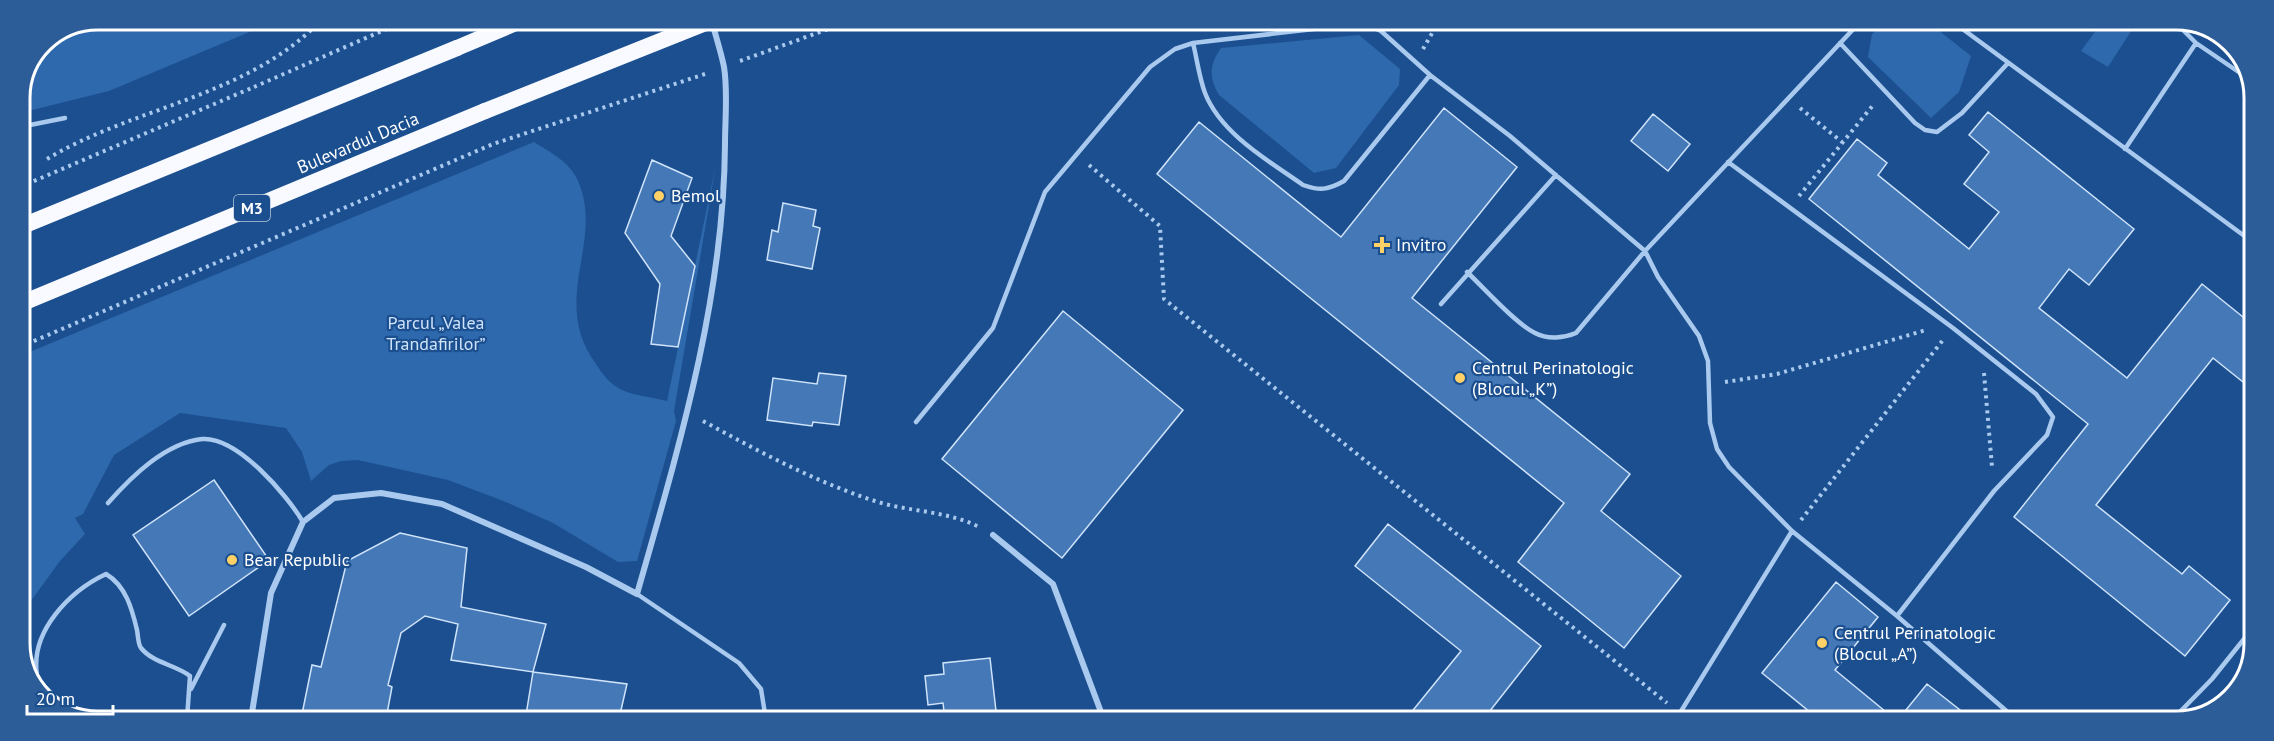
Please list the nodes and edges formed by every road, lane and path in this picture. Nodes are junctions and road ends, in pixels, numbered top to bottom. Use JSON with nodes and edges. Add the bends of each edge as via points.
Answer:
{"nodes":[{"id":1,"x":309,"y":30,"type":"edge"},
{"id":2,"x":384,"y":30,"type":"edge"},
{"id":3,"x":499,"y":30,"type":"edge"},
{"id":4,"x":690,"y":30,"type":"edge"},
{"id":5,"x":715,"y":30,"type":"edge"},
{"id":6,"x":828,"y":30,"type":"edge"},
{"id":7,"x":1314,"y":30,"type":"edge"},
{"id":8,"x":1375,"y":30,"type":"edge"},
{"id":9,"x":1434,"y":30,"type":"edge"},
{"id":10,"x":1852,"y":30,"type":"edge"},
{"id":11,"x":1964,"y":30,"type":"edge"},
{"id":12,"x":2184,"y":31,"type":"edge"},
{"id":13,"x":1193,"y":43,"type":"junction"},
{"id":14,"x":1840,"y":43,"type":"junction"},
{"id":15,"x":2196,"y":43,"type":"junction"},
{"id":16,"x":1416,"y":61,"type":"junction"},
{"id":17,"x":2008,"y":63,"type":"junction"},
{"id":18,"x":724,"y":67,"type":"junction"},
{"id":19,"x":2239,"y":72,"type":"edge"},
{"id":20,"x":1430,"y":75,"type":"junction"},
{"id":21,"x":1884,"y":91,"type":"junction"},
{"id":22,"x":1788,"y":98,"type":"junction"},
{"id":23,"x":65,"y":118,"type":"dead end"},
{"id":24,"x":30,"y":124,"type":"edge"},
{"id":25,"x":1842,"y":142,"type":"junction"},
{"id":26,"x":2125,"y":149,"type":"junction"},
{"id":27,"x":1077,"y":155,"type":"junction"},
{"id":28,"x":47,"y":159,"type":"dead end"},
{"id":29,"x":1728,"y":162,"type":"junction"},
{"id":30,"x":1556,"y":176,"type":"junction"},
{"id":31,"x":30,"y":183,"type":"edge"},
{"id":32,"x":1790,"y":207,"type":"junction"},
{"id":33,"x":30,"y":223,"type":"edge"},
{"id":34,"x":2244,"y":236,"type":"edge"},
{"id":35,"x":1645,"y":251,"type":"junction"},
{"id":36,"x":1467,"y":272,"type":"junction"},
{"id":37,"x":30,"y":300,"type":"edge"},
{"id":38,"x":1441,"y":304,"type":"dead end"},
{"id":39,"x":1953,"y":328,"type":"junction"},
{"id":40,"x":30,"y":343,"type":"edge"},
{"id":41,"x":1982,"y":351,"type":"junction"},
{"id":42,"x":1709,"y":384,"type":"junction"},
{"id":43,"x":687,"y":412,"type":"junction"},
{"id":44,"x":916,"y":422,"type":"dead end"},
{"id":45,"x":1994,"y":491,"type":"junction"},
{"id":46,"x":108,"y":503,"type":"dead end"},
{"id":47,"x":303,"y":522,"type":"junction"},
{"id":48,"x":1792,"y":531,"type":"junction"},
{"id":49,"x":993,"y":535,"type":"joint"},
{"id":50,"x":637,"y":594,"type":"junction"},
{"id":51,"x":1897,"y":616,"type":"junction"},
{"id":52,"x":224,"y":625,"type":"dead end"},
{"id":53,"x":2244,"y":639,"type":"edge"},
{"id":54,"x":37,"y":674,"type":"edge"},
{"id":55,"x":191,"y":690,"type":"junction"},
{"id":56,"x":188,"y":711,"type":"edge"},
{"id":57,"x":252,"y":711,"type":"edge"},
{"id":58,"x":765,"y":711,"type":"edge"},
{"id":59,"x":1101,"y":711,"type":"edge"},
{"id":60,"x":1678,"y":711,"type":"edge"},
{"id":61,"x":1681,"y":711,"type":"edge"},
{"id":62,"x":2006,"y":711,"type":"edge"},
{"id":63,"x":2182,"y":711,"type":"edge"}],
"edges":[{"from":1,"to":28,"type":"path","via":[[278,55],[231,81],[91,135]]},
{"from":2,"to":31,"type":"path","bridge":true},
{"from":3,"to":33,"type":"highway","bridge":true},
{"from":4,"to":37,"type":"highway","name":"Bulevardul Dacia","number":"M3","bridge":true},
{"from":5,"to":18,"type":"street"},
{"from":6,"to":18,"type":"path"},
{"from":7,"to":13,"type":"lane"},
{"from":8,"to":16,"type":"lane"},
{"from":9,"to":16,"type":"path"},
{"from":10,"to":14,"type":"lane"},
{"from":11,"to":17,"type":"lane"},
{"from":12,"to":15,"type":"lane"},
{"from":13,"to":20,"type":"lane","via":[[1205,93],[1216,112],[1243,140],[1303,185],[1316,190],[1344,181]]},
{"from":13,"to":27,"type":"lane","via":[[1175,49],[1150,66]]},
{"from":14,"to":21,"type":"lane"},
{"from":14,"to":22,"type":"lane"},
{"from":15,"to":19,"type":"lane"},
{"from":15,"to":26,"type":"lane"},
{"from":16,"to":20,"type":"lane"},
{"from":17,"to":21,"type":"lane","via":[[1962,113],[1937,132],[1915,123]]},
{"from":17,"to":26,"type":"lane"},
{"from":18,"to":40,"type":"path","via":[[493,144]]},
{"from":18,"to":43,"type":"street","via":[[725,190],[713,294]]},
{"from":20,"to":30,"type":"lane"},
{"from":21,"to":25,"type":"path"},
{"from":22,"to":25,"type":"path"},
{"from":22,"to":29,"type":"lane"},
{"from":23,"to":24,"type":"lane"},
{"from":25,"to":32,"type":"path"},
{"from":26,"to":34,"type":"lane"},
{"from":27,"to":44,"type":"lane","via":[[1045,192],[993,328]]},
{"from":27,"to":60,"type":"path","via":[[1160,226],[1164,299]]},
{"from":29,"to":32,"type":"lane"},
{"from":29,"to":35,"type":"lane"},
{"from":30,"to":35,"type":"lane"},
{"from":30,"to":36,"type":"lane"},
{"from":32,"to":39,"type":"lane"},
{"from":35,"to":36,"type":"lane","via":[[1576,333],[1566,337],[1534,333]]},
{"from":35,"to":42,"type":"lane","via":[[1699,336],[1708,362]]},
{"from":36,"to":38,"type":"lane"},
{"from":39,"to":41,"type":"lane"},
{"from":39,"to":42,"type":"path","via":[[1928,329],[1778,374]]},
{"from":39,"to":48,"type":"path"},
{"from":41,"to":45,"type":"path"},
{"from":41,"to":45,"type":"lane","via":[[2036,394],[2053,417],[2047,435]]},
{"from":42,"to":48,"type":"lane","via":[[1710,423],[1718,449],[1729,467]]},
{"from":43,"to":49,"type":"path","via":[[817,480],[892,506],[970,522]]},
{"from":43,"to":50,"type":"street"},
{"from":45,"to":51,"type":"lane"},
{"from":46,"to":47,"type":"lane","via":[[150,463],[183,444],[204,439],[224,445],[248,460],[289,499]]},
{"from":47,"to":50,"type":"street","via":[[334,498],[381,493],[442,504],[586,567]]},
{"from":47,"to":57,"type":"street","via":[[271,593]]},
{"from":48,"to":51,"type":"lane"},
{"from":48,"to":61,"type":"lane"},
{"from":49,"to":59,"type":"street","via":[[1053,584]]},
{"from":50,"to":58,"type":"lane","via":[[739,663],[761,689]]},
{"from":51,"to":62,"type":"lane"},
{"from":52,"to":55,"type":"lane"},
{"from":53,"to":63,"type":"lane"},
{"from":54,"to":55,"type":"lane","via":[[43,635],[64,604],[106,574],[122,589],[131,605],[140,647],[190,676]]},
{"from":55,"to":56,"type":"lane"}]}
